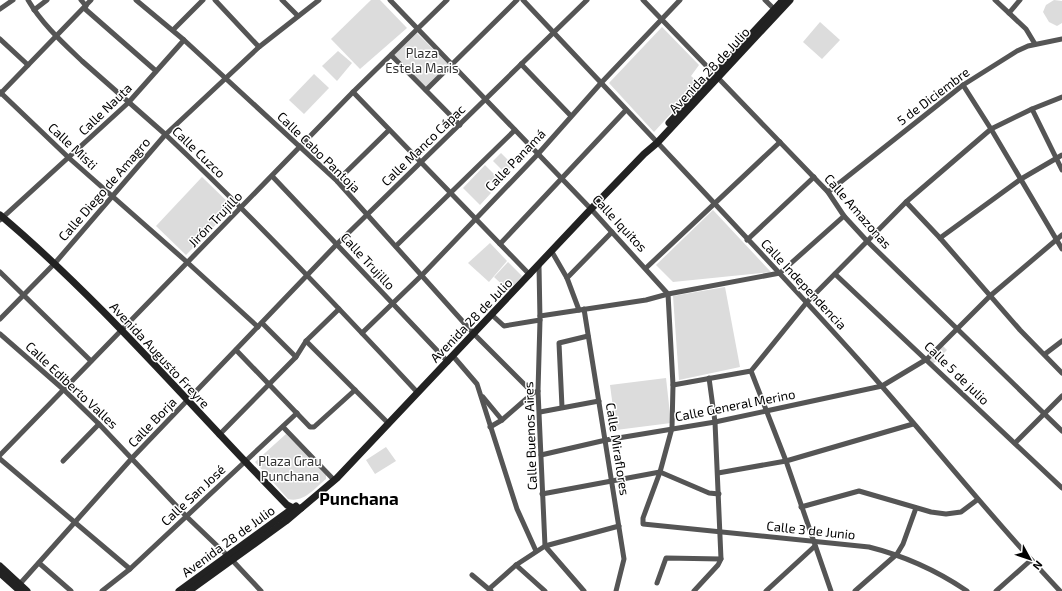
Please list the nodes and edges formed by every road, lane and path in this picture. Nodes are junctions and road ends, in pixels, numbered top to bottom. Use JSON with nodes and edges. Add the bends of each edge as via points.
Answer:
{"nodes":[{"id":1,"x":13,"y":0,"type":"edge"},
{"id":2,"x":28,"y":0,"type":"edge"},
{"id":3,"x":46,"y":0,"type":"edge"},
{"id":4,"x":81,"y":0,"type":"edge"},
{"id":5,"x":91,"y":0,"type":"edge"},
{"id":6,"x":136,"y":0,"type":"edge"},
{"id":7,"x":203,"y":0,"type":"edge"},
{"id":8,"x":215,"y":0,"type":"edge"},
{"id":9,"x":282,"y":0,"type":"edge"},
{"id":10,"x":319,"y":0,"type":"edge"},
{"id":11,"x":390,"y":0,"type":"edge"},
{"id":12,"x":447,"y":0,"type":"edge"},
{"id":13,"x":518,"y":0,"type":"edge"},
{"id":14,"x":523,"y":0,"type":"edge"},
{"id":15,"x":587,"y":0,"type":"edge"},
{"id":16,"x":643,"y":0,"type":"edge"},
{"id":17,"x":680,"y":0,"type":"edge"},
{"id":18,"x":766,"y":0,"type":"edge"},
{"id":19,"x":782,"y":0,"type":"edge"},
{"id":20,"x":790,"y":0,"type":"edge"},
{"id":21,"x":995,"y":0,"type":"edge"},
{"id":22,"x":1020,"y":0,"type":"edge"},
{"id":23,"x":85,"y":7,"type":"junction"},
{"id":24,"x":0,"y":9,"type":"edge"},
{"id":25,"x":34,"y":10,"type":"junction"},
{"id":26,"x":776,"y":11,"type":"junction"},
{"id":27,"x":1009,"y":13,"type":"junction"},
{"id":28,"x":298,"y":16,"type":"junction"},
{"id":29,"x":661,"y":20,"type":"junction"},
{"id":30,"x":417,"y":29,"type":"junction"},
{"id":31,"x":173,"y":30,"type":"junction"},
{"id":32,"x":554,"y":33,"type":"junction"},
{"id":33,"x":55,"y":36,"type":"junction"},
{"id":34,"x":0,"y":39,"type":"edge"},
{"id":35,"x":1062,"y":39,"type":"edge"},
{"id":36,"x":184,"y":40,"type":"junction"},
{"id":37,"x":1035,"y":44,"type":"junction"},
{"id":38,"x":259,"y":47,"type":"junction"},
{"id":39,"x":391,"y":55,"type":"junction"},
{"id":40,"x":521,"y":64,"type":"junction"},
{"id":41,"x":28,"y":65,"type":"junction"},
{"id":42,"x":452,"y":65,"type":"junction"},
{"id":43,"x":156,"y":71,"type":"junction"},
{"id":44,"x":716,"y":76,"type":"junction"},
{"id":45,"x":225,"y":79,"type":"junction"},
{"id":46,"x":601,"y":83,"type":"junction"},
{"id":47,"x":963,"y":85,"type":"junction"},
{"id":48,"x":426,"y":90,"type":"junction"},
{"id":49,"x":353,"y":92,"type":"junction"},
{"id":50,"x":0,"y":93,"type":"edge"},
{"id":51,"x":1062,"y":98,"type":"edge"},
{"id":52,"x":485,"y":99,"type":"junction"},
{"id":53,"x":128,"y":103,"type":"junction"},
{"id":54,"x":1032,"y":109,"type":"junction"},
{"id":55,"x":626,"y":110,"type":"junction"},
{"id":56,"x":571,"y":116,"type":"junction"},
{"id":57,"x":460,"y":124,"type":"junction"},
{"id":58,"x":991,"y":129,"type":"junction"},
{"id":59,"x":389,"y":130,"type":"junction"},
{"id":60,"x":514,"y":130,"type":"junction"},
{"id":61,"x":165,"y":135,"type":"junction"},
{"id":62,"x":655,"y":141,"type":"junction"},
{"id":63,"x":780,"y":142,"type":"junction"},
{"id":64,"x":299,"y":147,"type":"junction"},
{"id":65,"x":538,"y":154,"type":"junction"},
{"id":66,"x":1062,"y":155,"type":"edge"},
{"id":67,"x":69,"y":158,"type":"junction"},
{"id":68,"x":1056,"y":159,"type":"junction"},
{"id":69,"x":421,"y":163,"type":"junction"},
{"id":70,"x":1062,"y":170,"type":"edge"},
{"id":71,"x":272,"y":176,"type":"junction"},
{"id":72,"x":814,"y":177,"type":"junction"},
{"id":73,"x":562,"y":178,"type":"junction"},
{"id":74,"x":1021,"y":179,"type":"junction"},
{"id":75,"x":337,"y":182,"type":"junction"},
{"id":76,"x":828,"y":192,"type":"junction"},
{"id":77,"x":450,"y":193,"type":"junction"},
{"id":78,"x":112,"y":196,"type":"junction"},
{"id":79,"x":906,"y":202,"type":"junction"},
{"id":80,"x":714,"y":203,"type":"junction"},
{"id":81,"x":241,"y":208,"type":"junction"},
{"id":82,"x":591,"y":209,"type":"junction"},
{"id":83,"x":367,"y":214,"type":"junction"},
{"id":84,"x":844,"y":216,"type":"junction"},
{"id":85,"x":1,"y":218,"type":"edge"},
{"id":86,"x":475,"y":218,"type":"junction"},
{"id":87,"x":612,"y":232,"type":"junction"},
{"id":88,"x":1062,"y":235,"type":"edge"},
{"id":89,"x":940,"y":238,"type":"junction"},
{"id":90,"x":1056,"y":239,"type":"junction"},
{"id":91,"x":747,"y":240,"type":"junction"},
{"id":92,"x":867,"y":241,"type":"junction"},
{"id":93,"x":337,"y":244,"type":"junction"},
{"id":94,"x":500,"y":244,"type":"junction"},
{"id":95,"x":396,"y":246,"type":"junction"},
{"id":96,"x":1062,"y":249,"type":"edge"},
{"id":97,"x":552,"y":252,"type":"junction"},
{"id":98,"x":55,"y":263,"type":"junction"},
{"id":99,"x":188,"y":263,"type":"junction"},
{"id":100,"x":539,"y":266,"type":"junction"},
{"id":101,"x":646,"y":268,"type":"junction"},
{"id":102,"x":0,"y":272,"type":"edge"},
{"id":103,"x":780,"y":273,"type":"junction"},
{"id":104,"x":835,"y":274,"type":"junction"},
{"id":105,"x":308,"y":275,"type":"junction"},
{"id":106,"x":422,"y":275,"type":"junction"},
{"id":107,"x":530,"y":275,"type":"junction"},
{"id":108,"x":567,"y":278,"type":"junction"},
{"id":109,"x":668,"y":294,"type":"junction"},
{"id":110,"x":23,"y":296,"type":"junction"},
{"id":111,"x":990,"y":296,"type":"junction"},
{"id":112,"x":807,"y":302,"type":"junction"},
{"id":113,"x":393,"y":303,"type":"junction"},
{"id":114,"x":339,"y":309,"type":"junction"},
{"id":115,"x":582,"y":309,"type":"junction"},
{"id":116,"x":492,"y":315,"type":"junction"},
{"id":117,"x":540,"y":318,"type":"junction"},
{"id":118,"x":0,"y":319,"type":"edge"},
{"id":119,"x":260,"y":325,"type":"junction"},
{"id":120,"x":957,"y":330,"type":"junction"},
{"id":121,"x":122,"y":331,"type":"junction"},
{"id":122,"x":362,"y":333,"type":"junction"},
{"id":123,"x":0,"y":334,"type":"edge"},
{"id":124,"x":474,"y":334,"type":"junction"},
{"id":125,"x":588,"y":336,"type":"junction"},
{"id":126,"x":306,"y":341,"type":"junction"},
{"id":127,"x":1062,"y":341,"type":"edge"},
{"id":128,"x":236,"y":350,"type":"junction"},
{"id":129,"x":1045,"y":354,"type":"junction"},
{"id":130,"x":296,"y":358,"type":"junction"},
{"id":131,"x":451,"y":359,"type":"junction"},
{"id":132,"x":927,"y":359,"type":"junction"},
{"id":133,"x":91,"y":361,"type":"junction"},
{"id":134,"x":751,"y":371,"type":"junction"},
{"id":135,"x":1062,"y":373,"type":"edge"},
{"id":136,"x":709,"y":378,"type":"junction"},
{"id":137,"x":269,"y":384,"type":"junction"},
{"id":138,"x":673,"y":385,"type":"junction"},
{"id":139,"x":882,"y":386,"type":"junction"},
{"id":140,"x":63,"y":388,"type":"junction"},
{"id":141,"x":355,"y":390,"type":"junction"},
{"id":142,"x":536,"y":392,"type":"junction"},
{"id":143,"x":418,"y":393,"type":"junction"},
{"id":144,"x":481,"y":395,"type":"junction"},
{"id":145,"x":1062,"y":396,"type":"edge"},
{"id":146,"x":187,"y":401,"type":"junction"},
{"id":147,"x":599,"y":401,"type":"junction"},
{"id":148,"x":562,"y":408,"type":"junction"},
{"id":149,"x":766,"y":410,"type":"junction"},
{"id":150,"x":540,"y":412,"type":"junction"},
{"id":151,"x":1044,"y":412,"type":"junction"},
{"id":152,"x":297,"y":413,"type":"junction"},
{"id":153,"x":502,"y":420,"type":"junction"},
{"id":154,"x":715,"y":422,"type":"junction"},
{"id":155,"x":99,"y":424,"type":"junction"},
{"id":156,"x":389,"y":424,"type":"junction"},
{"id":157,"x":913,"y":424,"type":"junction"},
{"id":158,"x":282,"y":427,"type":"junction"},
{"id":159,"x":490,"y":427,"type":"junction"},
{"id":160,"x":672,"y":428,"type":"junction"},
{"id":161,"x":1062,"y":431,"type":"edge"},
{"id":162,"x":218,"y":434,"type":"junction"},
{"id":163,"x":606,"y":440,"type":"junction"},
{"id":164,"x":1015,"y":443,"type":"junction"},
{"id":165,"x":541,"y":454,"type":"junction"},
{"id":166,"x":0,"y":455,"type":"edge"},
{"id":167,"x":133,"y":458,"type":"junction"},
{"id":168,"x":0,"y":459,"type":"edge"},
{"id":169,"x":786,"y":461,"type":"junction"},
{"id":170,"x":63,"y":462,"type":"dead end"},
{"id":171,"x":244,"y":462,"type":"junction"},
{"id":172,"x":660,"y":472,"type":"junction"},
{"id":173,"x":718,"y":473,"type":"junction"},
{"id":174,"x":334,"y":480,"type":"junction"},
{"id":175,"x":611,"y":480,"type":"junction"},
{"id":176,"x":1062,"y":488,"type":"edge"},
{"id":177,"x":542,"y":494,"type":"junction"},
{"id":178,"x":719,"y":494,"type":"junction"},
{"id":179,"x":312,"y":498,"type":"junction"},
{"id":180,"x":977,"y":500,"type":"junction"},
{"id":181,"x":801,"y":507,"type":"junction"},
{"id":182,"x":293,"y":508,"type":"junction"},
{"id":183,"x":301,"y":508,"type":"junction"},
{"id":184,"x":916,"y":508,"type":"junction"},
{"id":185,"x":186,"y":516,"type":"junction"},
{"id":186,"x":74,"y":524,"type":"junction"},
{"id":187,"x":619,"y":526,"type":"junction"},
{"id":188,"x":721,"y":531,"type":"junction"},
{"id":189,"x":814,"y":543,"type":"junction"},
{"id":190,"x":545,"y":546,"type":"junction"},
{"id":191,"x":536,"y":551,"type":"junction"},
{"id":192,"x":896,"y":554,"type":"junction"},
{"id":193,"x":230,"y":558,"type":"junction"},
{"id":194,"x":721,"y":559,"type":"junction"},
{"id":195,"x":1031,"y":560,"type":"junction"},
{"id":196,"x":39,"y":563,"type":"junction"},
{"id":197,"x":516,"y":565,"type":"junction"},
{"id":198,"x":0,"y":566,"type":"edge"},
{"id":199,"x":130,"y":569,"type":"junction"},
{"id":200,"x":0,"y":573,"type":"edge"},
{"id":201,"x":472,"y":575,"type":"dead end"},
{"id":202,"x":657,"y":583,"type":"dead end"},
{"id":203,"x":19,"y":588,"type":"edge"},
{"id":204,"x":257,"y":590,"type":"edge"},
{"id":205,"x":490,"y":590,"type":"edge"},
{"id":206,"x":27,"y":591,"type":"edge"},
{"id":207,"x":71,"y":591,"type":"edge"},
{"id":208,"x":102,"y":591,"type":"edge"},
{"id":209,"x":179,"y":591,"type":"edge"},
{"id":210,"x":189,"y":591,"type":"edge"},
{"id":211,"x":545,"y":591,"type":"edge"},
{"id":212,"x":584,"y":591,"type":"edge"},
{"id":213,"x":616,"y":591,"type":"edge"},
{"id":214,"x":694,"y":591,"type":"edge"},
{"id":215,"x":766,"y":591,"type":"edge"},
{"id":216,"x":831,"y":591,"type":"edge"},
{"id":217,"x":855,"y":591,"type":"edge"},
{"id":218,"x":967,"y":591,"type":"edge"},
{"id":219,"x":996,"y":591,"type":"edge"},
{"id":220,"x":1060,"y":591,"type":"edge"}],
"edges":[{"from":1,"to":24,"type":"street"},
{"from":2,"to":25,"type":"street","name":"Calle Cuzco"},
{"from":3,"to":25,"type":"street"},
{"from":4,"to":23,"type":"street"},
{"from":5,"to":23,"type":"street"},
{"from":6,"to":31,"type":"street","name":"Calle Cabo Pantoja"},
{"from":7,"to":31,"type":"street"},
{"from":8,"to":38,"type":"street"},
{"from":9,"to":28,"type":"street"},
{"from":10,"to":28,"type":"street","name":"Calle Diego de Amagro"},
{"from":11,"to":30,"type":"street","name":"Calle Iquitos"},
{"from":12,"to":30,"type":"street","name":"Jirón Trujillo"},
{"from":13,"to":42,"type":"street"},
{"from":14,"to":32,"type":"street","name":"Calle Independencia"},
{"from":15,"to":32,"type":"street","name":"Calle Manco Cápac"},
{"from":16,"to":29,"type":"street","name":"Calle Amazonas"},
{"from":17,"to":29,"type":"street","name":"Calle Panamá"},
{"from":18,"to":26,"type":"street"},
{"from":19,"to":26,"type":"main road","name":"Avenida 28 de Julio"},
{"from":20,"to":26,"type":"main road","name":"Avenida 28 de Julio"},
{"from":21,"to":27,"type":"street"},
{"from":22,"to":27,"type":"street"},
{"from":23,"to":33,"type":"street"},
{"from":23,"to":43,"type":"street"},
{"from":25,"to":33,"type":"street","name":"Calle Cuzco"},
{"from":26,"to":44,"type":"main road","name":"Avenida 28 de Julio"},
{"from":27,"to":37,"type":"street","via":[[1026,29]]},
{"from":28,"to":38,"type":"street","name":"Calle Diego de Amagro"},
{"from":29,"to":44,"type":"street","name":"Calle Amazonas"},
{"from":29,"to":46,"type":"street","name":"Calle Panamá"},
{"from":30,"to":39,"type":"street","name":"Jirón Trujillo"},
{"from":30,"to":42,"type":"street","name":"Calle Iquitos"},
{"from":31,"to":36,"type":"street","name":"Calle Cabo Pantoja"},
{"from":32,"to":40,"type":"street","name":"Calle Manco Cápac"},
{"from":32,"to":46,"type":"street","name":"Calle Independencia"},
{"from":33,"to":41,"type":"street"},
{"from":33,"to":53,"type":"street","name":"Calle Cuzco"},
{"from":34,"to":41,"type":"street"},
{"from":35,"to":37,"type":"street","name":"5 de Diciembre"},
{"from":36,"to":43,"type":"street","name":"Calle Nauta"},
{"from":36,"to":45,"type":"street","name":"Calle Cabo Pantoja"},
{"from":37,"to":47,"type":"street","name":"5 de Diciembre","via":[[1017,51]]},
{"from":38,"to":45,"type":"street","name":"Calle Diego de Amagro"},
{"from":39,"to":48,"type":"street"},
{"from":39,"to":49,"type":"street","name":"Jirón Trujillo"},
{"from":40,"to":52,"type":"street","name":"Calle Manco Cápac"},
{"from":40,"to":56,"type":"street"},
{"from":41,"to":50,"type":"street"},
{"from":42,"to":48,"type":"street"},
{"from":42,"to":52,"type":"street","name":"Calle Iquitos"},
{"from":43,"to":53,"type":"street","name":"Calle Nauta"},
{"from":44,"to":62,"type":"main road","name":"Avenida 28 de Julio"},
{"from":44,"to":63,"type":"street","name":"Calle Amazonas"},
{"from":45,"to":61,"type":"street","name":"Calle Diego de Amagro"},
{"from":45,"to":64,"type":"street","name":"Calle Cabo Pantoja"},
{"from":46,"to":55,"type":"street","name":"Calle Independencia"},
{"from":46,"to":56,"type":"street","name":"Calle Panamá"},
{"from":47,"to":58,"type":"street"},
{"from":47,"to":76,"type":"street","name":"5 de Diciembre"},
{"from":48,"to":57,"type":"street"},
{"from":49,"to":59,"type":"street"},
{"from":49,"to":64,"type":"street","name":"Jirón Trujillo"},
{"from":50,"to":67,"type":"street","name":"Calle Misti"},
{"from":51,"to":54,"type":"street"},
{"from":52,"to":57,"type":"street","name":"Calle Manco Cápac"},
{"from":52,"to":60,"type":"street","name":"Calle Iquitos"},
{"from":53,"to":61,"type":"street","name":"Calle Cuzco"},
{"from":53,"to":67,"type":"street","name":"Calle Nauta"},
{"from":54,"to":58,"type":"street"},
{"from":54,"to":68,"type":"street"},
{"from":55,"to":62,"type":"street","name":"Calle Independencia"},
{"from":55,"to":73,"type":"street"},
{"from":56,"to":65,"type":"street","name":"Calle Panamá"},
{"from":57,"to":69,"type":"street","name":"Calle Manco Cápac"},
{"from":58,"to":74,"type":"street"},
{"from":58,"to":79,"type":"street"},
{"from":59,"to":69,"type":"street"},
{"from":59,"to":75,"type":"street"},
{"from":60,"to":65,"type":"street","name":"Calle Iquitos"},
{"from":60,"to":77,"type":"street"},
{"from":61,"to":78,"type":"street","name":"Calle Diego de Amagro"},
{"from":61,"to":81,"type":"street","name":"Calle Cuzco"},
{"from":62,"to":80,"type":"street","name":"Calle Independencia"},
{"from":62,"to":82,"type":"main road","name":"Avenida 28 de Julio"},
{"from":63,"to":72,"type":"street","name":"Calle Amazonas"},
{"from":63,"to":80,"type":"street"},
{"from":64,"to":71,"type":"street","name":"Jirón Trujillo"},
{"from":64,"to":75,"type":"street","name":"Calle Cabo Pantoja"},
{"from":65,"to":73,"type":"street","name":"Calle Iquitos"},
{"from":65,"to":86,"type":"street","name":"Calle Panamá"},
{"from":66,"to":68,"type":"street"},
{"from":67,"to":78,"type":"street","name":"Calle Misti"},
{"from":67,"to":85,"type":"street","name":"Calle Nauta"},
{"from":68,"to":70,"type":"street"},
{"from":68,"to":74,"type":"street"},
{"from":69,"to":77,"type":"street"},
{"from":69,"to":83,"type":"street","name":"Calle Manco Cápac"},
{"from":71,"to":81,"type":"street","name":"Jirón Trujillo"},
{"from":71,"to":93,"type":"street","name":"Calle Trujillo"},
{"from":72,"to":76,"type":"street","name":"Calle Amazonas"},
{"from":72,"to":91,"type":"street"},
{"from":73,"to":82,"type":"street","name":"Calle Iquitos"},
{"from":73,"to":94,"type":"street"},
{"from":74,"to":89,"type":"street"},
{"from":74,"to":90,"type":"street"},
{"from":75,"to":83,"type":"street","name":"Calle Cabo Pantoja"},
{"from":76,"to":84,"type":"street","name":"Calle Amazonas"},
{"from":77,"to":86,"type":"street"},
{"from":77,"to":95,"type":"street"},
{"from":78,"to":98,"type":"street","name":"Calle Diego de Amagro"},
{"from":78,"to":99,"type":"street","name":"Calle Misti"},
{"from":79,"to":89,"type":"street"},
{"from":79,"to":92,"type":"street"},
{"from":80,"to":91,"type":"street","name":"Calle Independencia"},
{"from":80,"to":101,"type":"street"},
{"from":81,"to":99,"type":"street","name":"Jirón Trujillo"},
{"from":81,"to":105,"type":"street","name":"Calle Cuzco"},
{"from":82,"to":87,"type":"street","name":"Calle Iquitos"},
{"from":82,"to":97,"type":"main road","name":"Avenida 28 de Julio"},
{"from":83,"to":93,"type":"street","name":"Calle Manco Cápac"},
{"from":83,"to":95,"type":"street","name":"Calle Cabo Pantoja"},
{"from":84,"to":92,"type":"street","name":"Calle Amazonas"},
{"from":84,"to":103,"type":"street"},
{"from":85,"to":98,"type":"main road","name":"Avenida Augusto Freyre"},
{"from":86,"to":94,"type":"street"},
{"from":86,"to":106,"type":"street","name":"Calle Panamá"},
{"from":87,"to":101,"type":"street","name":"Calle Iquitos"},
{"from":87,"to":108,"type":"street"},
{"from":88,"to":90,"type":"street","name":"Calle General Merino"},
{"from":89,"to":111,"type":"street"},
{"from":90,"to":96,"type":"street"},
{"from":90,"to":111,"type":"street","name":"Calle General Merino"},
{"from":91,"to":103,"type":"street","name":"Calle Independencia"},
{"from":92,"to":104,"type":"street"},
{"from":92,"to":120,"type":"street","name":"Calle Amazonas"},
{"from":93,"to":105,"type":"street","name":"Calle Manco Cápac"},
{"from":93,"to":113,"type":"street","name":"Calle Trujillo"},
{"from":94,"to":107,"type":"street"},
{"from":95,"to":106,"type":"street","name":"Calle Cabo Pantoja"},
{"from":97,"to":100,"type":"main road","name":"Avenida 28 de Julio"},
{"from":97,"to":108,"type":"street","name":"Calle Miraflores"},
{"from":98,"to":110,"type":"street","name":"Calle Diego de Amagro"},
{"from":98,"to":121,"type":"main road","name":"Avenida Augusto Freyre"},
{"from":99,"to":119,"type":"street","name":"Calle Misti"},
{"from":99,"to":121,"type":"street","name":"Jirón Trujillo"},
{"from":100,"to":107,"type":"main road","name":"Avenida 28 de Julio"},
{"from":100,"to":117,"type":"street","name":"Calle Buenos Aires"},
{"from":101,"to":109,"type":"street","name":"Calle Iquitos"},
{"from":102,"to":110,"type":"street"},
{"from":103,"to":109,"type":"street"},
{"from":103,"to":112,"type":"street","name":"Calle Independencia"},
{"from":104,"to":112,"type":"street"},
{"from":104,"to":132,"type":"street","name":"Calle 5 de julio"},
{"from":105,"to":114,"type":"street","name":"Calle Cuzco"},
{"from":105,"to":119,"type":"street","name":"Calle Borja"},
{"from":106,"to":113,"type":"street","name":"Calle Panamá"},
{"from":106,"to":124,"type":"street","name":"Calle Cabo Pantoja"},
{"from":107,"to":116,"type":"main road","name":"Avenida 28 de Julio"},
{"from":108,"to":115,"type":"street","name":"Calle Miraflores"},
{"from":109,"to":115,"type":"street","via":[[646,300]]},
{"from":109,"to":138,"type":"street"},
{"from":110,"to":118,"type":"street","name":"Calle Diego de Amagro"},
{"from":110,"to":133,"type":"street"},
{"from":111,"to":120,"type":"street","name":"Calle General Merino"},
{"from":111,"to":129,"type":"street"},
{"from":112,"to":134,"type":"street"},
{"from":112,"to":139,"type":"street","name":"Calle Independencia"},
{"from":113,"to":122,"type":"street","name":"Calle Panamá"},
{"from":113,"to":131,"type":"street","name":"Calle Trujillo"},
{"from":114,"to":122,"type":"street","name":"Calle Cuzco"},
{"from":114,"to":126,"type":"street"},
{"from":115,"to":117,"type":"street"},
{"from":115,"to":125,"type":"street","name":"Calle Miraflores"},
{"from":116,"to":117,"type":"street","via":[[504,326]]},
{"from":116,"to":124,"type":"main road","name":"Avenida 28 de Julio"},
{"from":117,"to":142,"type":"street","name":"Calle Buenos Aires"},
{"from":119,"to":128,"type":"street","name":"Calle Borja"},
{"from":119,"to":130,"type":"street","name":"Calle Misti"},
{"from":120,"to":132,"type":"street","name":"Calle General Merino"},
{"from":120,"to":151,"type":"street","name":"Calle Amazonas"},
{"from":121,"to":133,"type":"street","name":"Jirón Trujillo"},
{"from":121,"to":146,"type":"main road","name":"Avenida Augusto Freyre"},
{"from":122,"to":143,"type":"street","name":"Calle Cuzco"},
{"from":123,"to":140,"type":"street","name":"Calle Ediberto Valles"},
{"from":124,"to":131,"type":"main road","name":"Avenida 28 de Julio"},
{"from":124,"to":142,"type":"street","name":"Calle Cabo Pantoja"},
{"from":125,"to":147,"type":"street","name":"Calle Miraflores"},
{"from":125,"to":148,"type":"street","via":[[558,343]]},
{"from":126,"to":130,"type":"street"},
{"from":126,"to":141,"type":"street"},
{"from":127,"to":129,"type":"street"},
{"from":128,"to":137,"type":"street"},
{"from":128,"to":146,"type":"street","name":"Calle Borja"},
{"from":129,"to":135,"type":"street"},
{"from":130,"to":137,"type":"street"},
{"from":131,"to":143,"type":"main road","name":"Avenida 28 de Julio"},
{"from":131,"to":144,"type":"street","name":"Calle Trujillo","via":[[477,384]]},
{"from":132,"to":139,"type":"street","name":"Calle General Merino"},
{"from":132,"to":164,"type":"street","name":"Calle 5 de julio"},
{"from":133,"to":140,"type":"street","name":"Jirón Trujillo"},
{"from":134,"to":136,"type":"street"},
{"from":134,"to":149,"type":"street"},
{"from":136,"to":138,"type":"street"},
{"from":136,"to":154,"type":"street"},
{"from":137,"to":152,"type":"street"},
{"from":137,"to":162,"type":"street"},
{"from":138,"to":160,"type":"street"},
{"from":139,"to":149,"type":"street","name":"Calle General Merino"},
{"from":139,"to":157,"type":"street","name":"Calle Independencia"},
{"from":140,"to":155,"type":"street","name":"Calle Ediberto Valles"},
{"from":140,"to":166,"type":"street","name":"Jirón Trujillo"},
{"from":141,"to":152,"type":"street","via":[[314,427],[310,427]]},
{"from":141,"to":156,"type":"street"},
{"from":142,"to":150,"type":"street","name":"Calle Buenos Aires"},
{"from":142,"to":153,"type":"street"},
{"from":143,"to":156,"type":"main road","name":"Avenida 28 de Julio"},
{"from":144,"to":153,"type":"street"},
{"from":144,"to":159,"type":"street"},
{"from":145,"to":151,"type":"street"},
{"from":146,"to":162,"type":"main road","name":"Avenida Augusto Freyre"},
{"from":146,"to":167,"type":"street","name":"Calle Borja"},
{"from":147,"to":148,"type":"street"},
{"from":147,"to":163,"type":"street","name":"Calle Miraflores"},
{"from":148,"to":150,"type":"street"},
{"from":149,"to":154,"type":"street","name":"Calle General Merino"},
{"from":149,"to":169,"type":"street"},
{"from":150,"to":165,"type":"street","name":"Calle Buenos Aires"},
{"from":151,"to":161,"type":"street","name":"Calle Amazonas"},
{"from":151,"to":164,"type":"street"},
{"from":152,"to":158,"type":"street","name":"Calle San José"},
{"from":153,"to":159,"type":"street"},
{"from":154,"to":160,"type":"street","name":"Calle General Merino"},
{"from":154,"to":173,"type":"street"},
{"from":155,"to":167,"type":"street","name":"Calle Ediberto Valles"},
{"from":155,"to":170,"type":"street"},
{"from":156,"to":174,"type":"main road","name":"Avenida 28 de Julio"},
{"from":157,"to":169,"type":"street"},
{"from":157,"to":180,"type":"street","name":"Calle Independencia"},
{"from":158,"to":171,"type":"street","name":"Calle San José"},
{"from":158,"to":174,"type":"street"},
{"from":159,"to":191,"type":"street","via":[[517,509]]},
{"from":160,"to":163,"type":"street","name":"Calle General Merino"},
{"from":160,"to":172,"type":"street"},
{"from":162,"to":171,"type":"main road","name":"Avenida Augusto Freyre"},
{"from":163,"to":165,"type":"street","name":"Calle General Merino"},
{"from":163,"to":175,"type":"street","name":"Calle Miraflores"},
{"from":164,"to":176,"type":"street","name":"Calle 5 de julio"},
{"from":165,"to":177,"type":"street","name":"Calle Buenos Aires"},
{"from":167,"to":185,"type":"street","name":"Calle Ediberto Valles"},
{"from":167,"to":186,"type":"street","name":"Calle Borja"},
{"from":168,"to":186,"type":"street"},
{"from":169,"to":173,"type":"street"},
{"from":169,"to":181,"type":"street"},
{"from":171,"to":182,"type":"main road","name":"Avenida Augusto Freyre"},
{"from":171,"to":185,"type":"street","name":"Calle San José"},
{"from":172,"to":175,"type":"street"},
{"from":172,"to":178,"type":"street","via":[[709,493]]},
{"from":172,"to":188,"type":"street","name":"Calle 3 de Junio","via":[[643,524]]},
{"from":173,"to":178,"type":"street"},
{"from":174,"to":179,"type":"main road","name":"Avenida 28 de Julio"},
{"from":175,"to":177,"type":"street"},
{"from":175,"to":187,"type":"street","name":"Calle Miraflores"},
{"from":177,"to":190,"type":"street","name":"Calle Buenos Aires"},
{"from":178,"to":188,"type":"street"},
{"from":179,"to":182,"type":"main road","name":"Avenida 28 de Julio"},
{"from":179,"to":183,"type":"main road","name":"Avenida 28 de Julio"},
{"from":180,"to":184,"type":"street","via":[[961,512],[952,514]]},
{"from":180,"to":195,"type":"street","name":"Calle Independencia"},
{"from":181,"to":184,"type":"street","via":[[859,490]]},
{"from":181,"to":189,"type":"street"},
{"from":182,"to":183,"type":"main road"},
{"from":182,"to":193,"type":"main road","name":"Avenida 28 de Julio"},
{"from":183,"to":193,"type":"main road","name":"Avenida 28 de Julio"},
{"from":184,"to":192,"type":"street"},
{"from":185,"to":193,"type":"street","name":"Calle Ediberto Valles"},
{"from":185,"to":199,"type":"street","name":"Calle San José"},
{"from":186,"to":196,"type":"street","name":"Calle Borja"},
{"from":186,"to":199,"type":"street"},
{"from":187,"to":190,"type":"street"},
{"from":187,"to":213,"type":"street","name":"Calle Miraflores","via":[[624,559]]},
{"from":188,"to":189,"type":"street","name":"Calle 3 de Junio"},
{"from":188,"to":194,"type":"street"},
{"from":189,"to":192,"type":"street","name":"Calle 3 de Junio","via":[[869,547]]},
{"from":189,"to":215,"type":"street"},
{"from":189,"to":216,"type":"street"},
{"from":190,"to":191,"type":"street"},
{"from":190,"to":212,"type":"street"},
{"from":191,"to":197,"type":"street"},
{"from":192,"to":217,"type":"street"},
{"from":192,"to":218,"type":"street","name":"Calle 3 de Junio","via":[[929,568]]},
{"from":193,"to":204,"type":"street","name":"Calle Ediberto Valles"},
{"from":193,"to":209,"type":"main road","name":"Avenida 28 de Julio"},
{"from":193,"to":210,"type":"main road","name":"Avenida 28 de Julio"},
{"from":194,"to":202,"type":"street","via":[[666,558]]},
{"from":194,"to":214,"type":"street","via":[[718,566]]},
{"from":195,"to":219,"type":"street"},
{"from":195,"to":220,"type":"street","name":"Calle Independencia"},
{"from":196,"to":203,"type":"street","name":"Calle Borja"},
{"from":196,"to":207,"type":"street"},
{"from":197,"to":205,"type":"street"},
{"from":197,"to":211,"type":"street"},
{"from":198,"to":203,"type":"main road"},
{"from":199,"to":208,"type":"street","name":"Calle San José"},
{"from":200,"to":203,"type":"main road"},
{"from":201,"to":205,"type":"street"},
{"from":203,"to":206,"type":"main road"}]}
